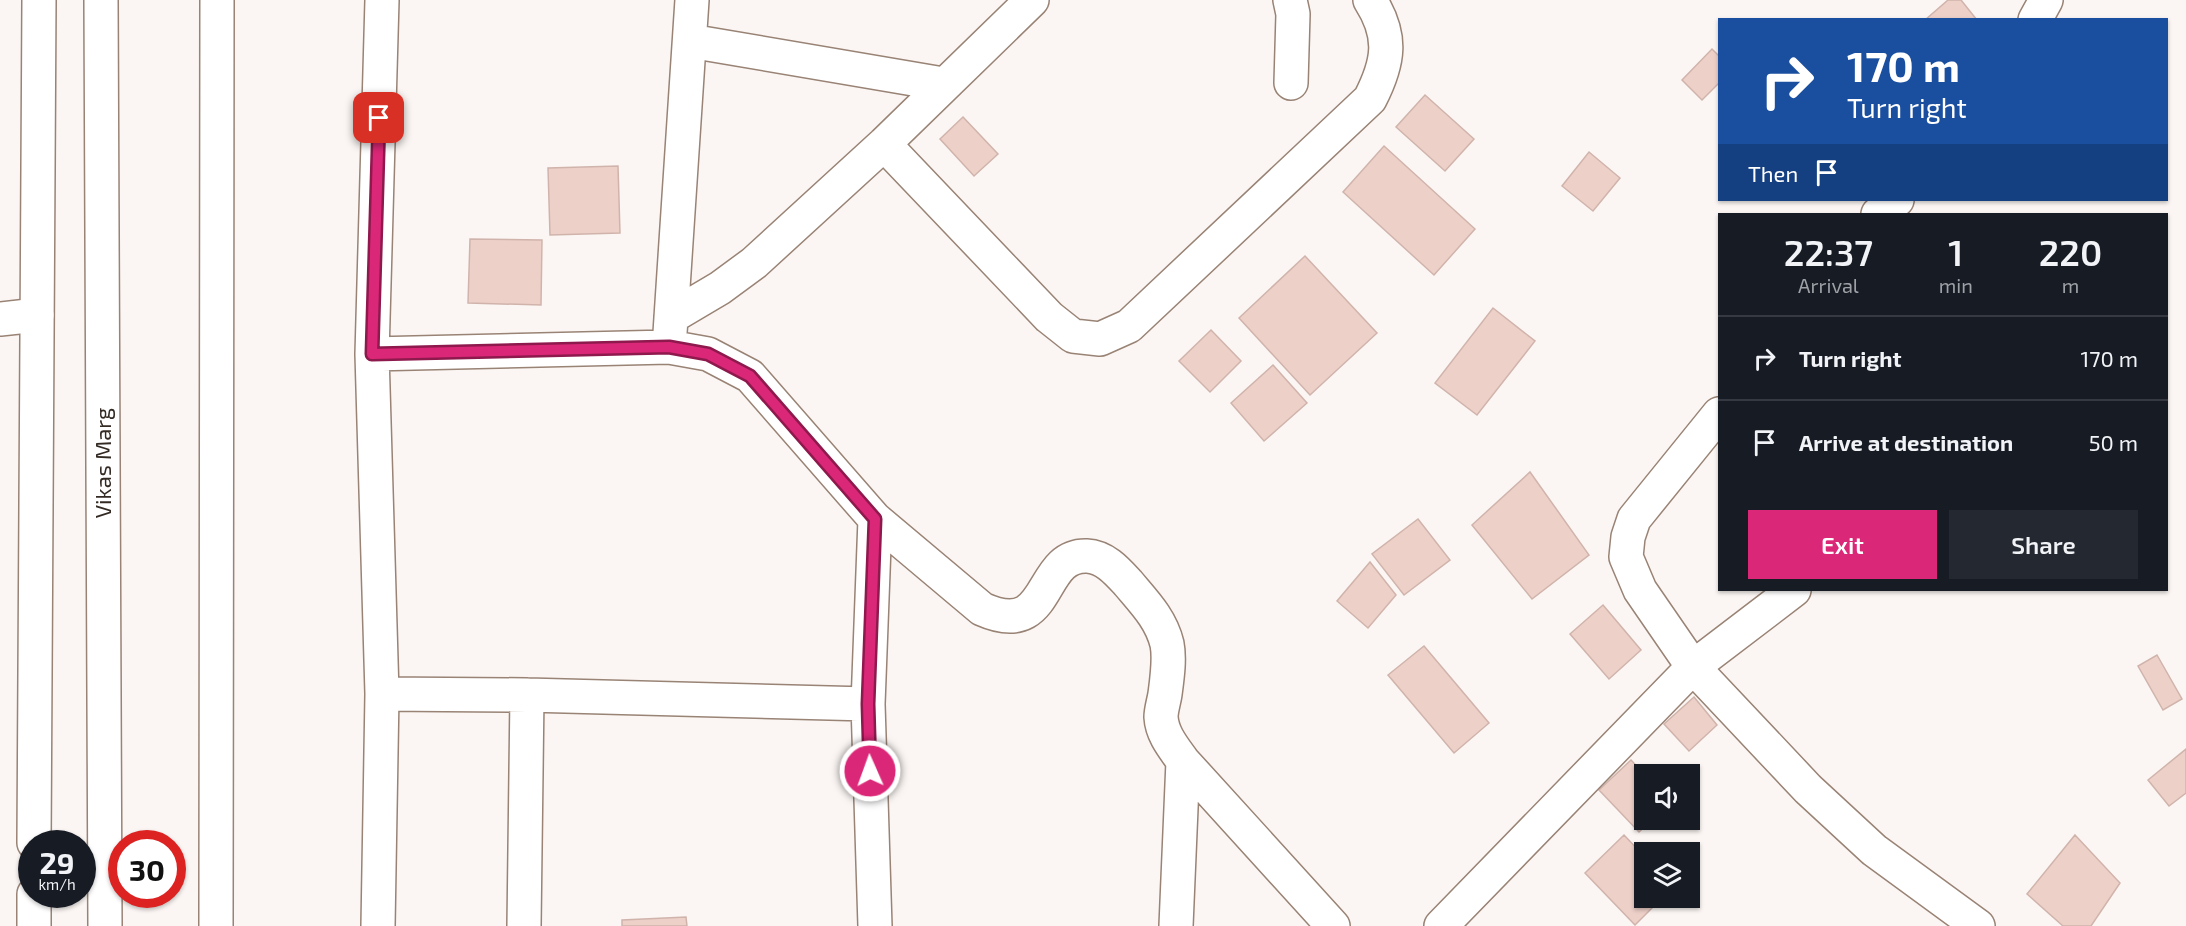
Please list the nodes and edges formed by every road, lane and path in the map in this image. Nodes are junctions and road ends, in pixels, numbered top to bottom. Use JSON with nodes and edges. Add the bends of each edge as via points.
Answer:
{"nodes":[{"id":1,"x":39,"y":0,"type":"edge"},
{"id":2,"x":101,"y":0,"type":"edge"},
{"id":3,"x":217,"y":0,"type":"edge"},
{"id":4,"x":382,"y":0,"type":"edge"},
{"id":5,"x":692,"y":0,"type":"edge"},
{"id":6,"x":1032,"y":0,"type":"edge"},
{"id":7,"x":1290,"y":0,"type":"edge"},
{"id":8,"x":1370,"y":0,"type":"edge"},
{"id":9,"x":2046,"y":0,"type":"edge"},
{"id":10,"x":2037,"y":18,"type":"edge"},
{"id":11,"x":690,"y":41,"type":"junction"},
{"id":12,"x":1291,"y":83,"type":"dead end"},
{"id":13,"x":943,"y":84,"type":"junction"},
{"id":14,"x":884,"y":144,"type":"junction"},
{"id":15,"x":1897,"y":201,"type":"edge"},
{"id":16,"x":1879,"y":213,"type":"edge"},
{"id":17,"x":37,"y":315,"type":"junction"},
{"id":18,"x":0,"y":319,"type":"edge"},
{"id":19,"x":670,"y":332,"type":"junction"},
{"id":20,"x":372,"y":354,"type":"junction"},
{"id":21,"x":1718,"y":415,"type":"edge"},
{"id":22,"x":875,"y":519,"type":"junction"},
{"id":23,"x":1793,"y":591,"type":"edge"},
{"id":24,"x":1693,"y":667,"type":"junction"},
{"id":25,"x":382,"y":694,"type":"junction"},
{"id":26,"x":527,"y":695,"type":"junction"},
{"id":27,"x":868,"y":704,"type":"junction"},
{"id":28,"x":1183,"y":761,"type":"junction"},
{"id":29,"x":34,"y":830,"type":"edge"},
{"id":30,"x":34,"y":908,"type":"edge"},
{"id":31,"x":34,"y":926,"type":"edge"},
{"id":32,"x":105,"y":926,"type":"edge"},
{"id":33,"x":216,"y":926,"type":"edge"},
{"id":34,"x":378,"y":926,"type":"edge"},
{"id":35,"x":524,"y":926,"type":"edge"},
{"id":36,"x":875,"y":926,"type":"edge"},
{"id":37,"x":1176,"y":926,"type":"edge"},
{"id":38,"x":1333,"y":926,"type":"edge"},
{"id":39,"x":1441,"y":926,"type":"edge"},
{"id":40,"x":1978,"y":926,"type":"edge"}],
"edges":[{"from":1,"to":17,"type":"street"},
{"from":2,"to":32,"type":"street","name":"Vikas Marg"},
{"from":3,"to":33,"type":"street"},
{"from":4,"to":20,"type":"street"},
{"from":5,"to":11,"type":"street"},
{"from":6,"to":13,"type":"street"},
{"from":7,"to":12,"type":"street"},
{"from":8,"to":14,"type":"street","via":[[1385,32],[1386,56],[1370,99],[1129,326],[1100,339],[1073,336],[1049,317]]},
{"from":9,"to":10,"type":"street"},
{"from":11,"to":13,"type":"street"},
{"from":11,"to":19,"type":"street"},
{"from":13,"to":14,"type":"street"},
{"from":14,"to":19,"type":"street","via":[[754,263]]},
{"from":15,"to":16,"type":"street"},
{"from":17,"to":18,"type":"street"},
{"from":17,"to":29,"type":"street"},
{"from":19,"to":20,"type":"street"},
{"from":19,"to":22,"type":"street","via":[[750,376]]},
{"from":20,"to":25,"type":"street"},
{"from":21,"to":24,"type":"street","via":[[1635,519],[1626,557],[1640,590]]},
{"from":22,"to":27,"type":"street"},
{"from":22,"to":28,"type":"street","via":[[982,609],[995,615],[1022,614],[1035,605],[1056,571],[1074,558],[1097,558],[1115,568],[1154,614],[1167,645],[1167,681],[1161,716],[1166,738]]},
{"from":23,"to":24,"type":"street"},
{"from":24,"to":39,"type":"street"},
{"from":24,"to":40,"type":"street","via":[[1824,804],[1874,850]]},
{"from":25,"to":26,"type":"street"},
{"from":25,"to":34,"type":"street"},
{"from":26,"to":27,"type":"street"},
{"from":26,"to":35,"type":"street"},
{"from":27,"to":36,"type":"street"},
{"from":28,"to":37,"type":"street"},
{"from":28,"to":38,"type":"street"},
{"from":30,"to":31,"type":"street"}]}
